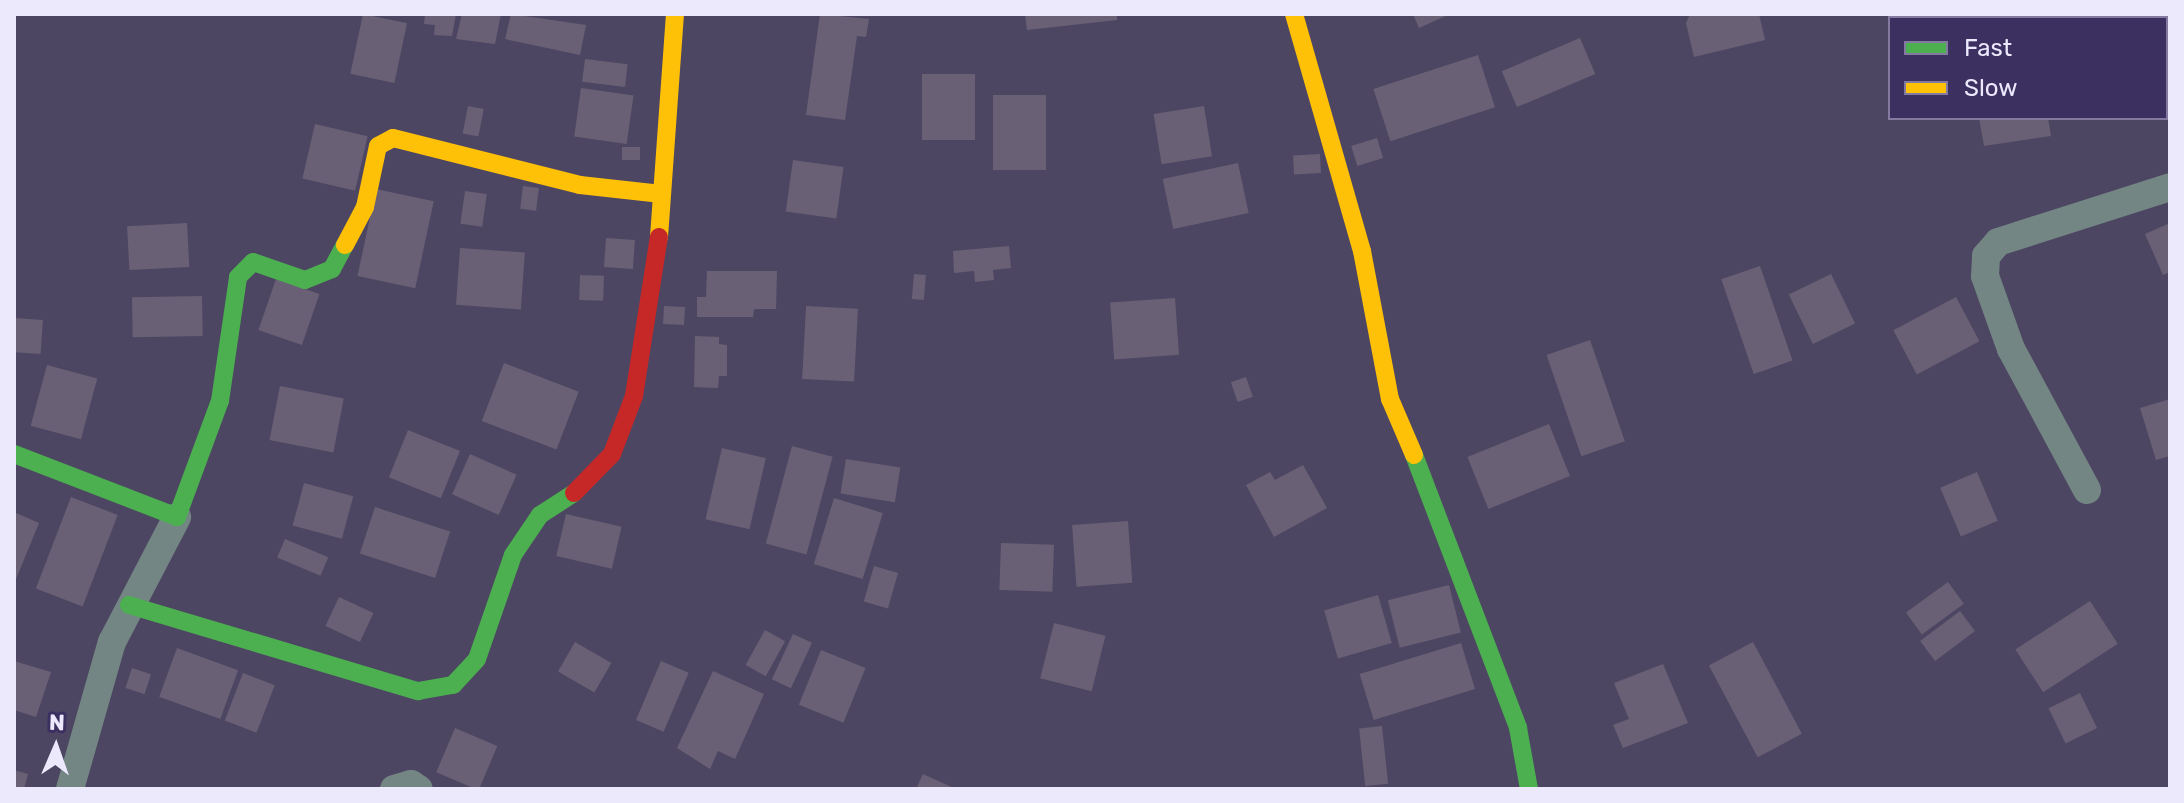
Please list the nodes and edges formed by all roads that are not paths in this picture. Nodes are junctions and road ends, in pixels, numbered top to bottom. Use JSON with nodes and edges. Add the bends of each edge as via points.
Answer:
{"nodes":[{"id":1,"x":675,"y":14,"type":"edge"},
{"id":2,"x":1294,"y":14,"type":"edge"},
{"id":3,"x":2170,"y":187,"type":"edge"},
{"id":4,"x":662,"y":194,"type":"junction"},
{"id":5,"x":14,"y":454,"type":"edge"},
{"id":6,"x":2087,"y":490,"type":"dead end"},
{"id":7,"x":177,"y":517,"type":"junction"},
{"id":8,"x":129,"y":605,"type":"junction"},
{"id":9,"x":70,"y":789,"type":"edge"},
{"id":10,"x":394,"y":789,"type":"edge"},
{"id":11,"x":419,"y":789,"type":"edge"},
{"id":12,"x":1529,"y":789,"type":"edge"}],
"edges":[{"from":1,"to":4,"type":"street"},
{"from":2,"to":12,"type":"street","via":[[1362,251],[1390,399],[1493,657],[1518,728]]},
{"from":3,"to":6,"type":"street","via":[[1998,242],[1986,256],[1985,276],[2011,349]]},
{"from":4,"to":7,"type":"street","via":[[580,185],[393,138],[378,146],[365,207],[332,269],[305,280],[253,262],[238,277],[220,401]]},
{"from":4,"to":8,"type":"street","via":[[657,263],[634,396],[612,454],[582,487],[540,515],[513,555],[477,659],[453,685],[418,691]]},
{"from":5,"to":7,"type":"street"},
{"from":7,"to":8,"type":"street"},
{"from":8,"to":9,"type":"street","via":[[99,682]]},
{"from":10,"to":11,"type":"street","via":[[411,784]]}]}
